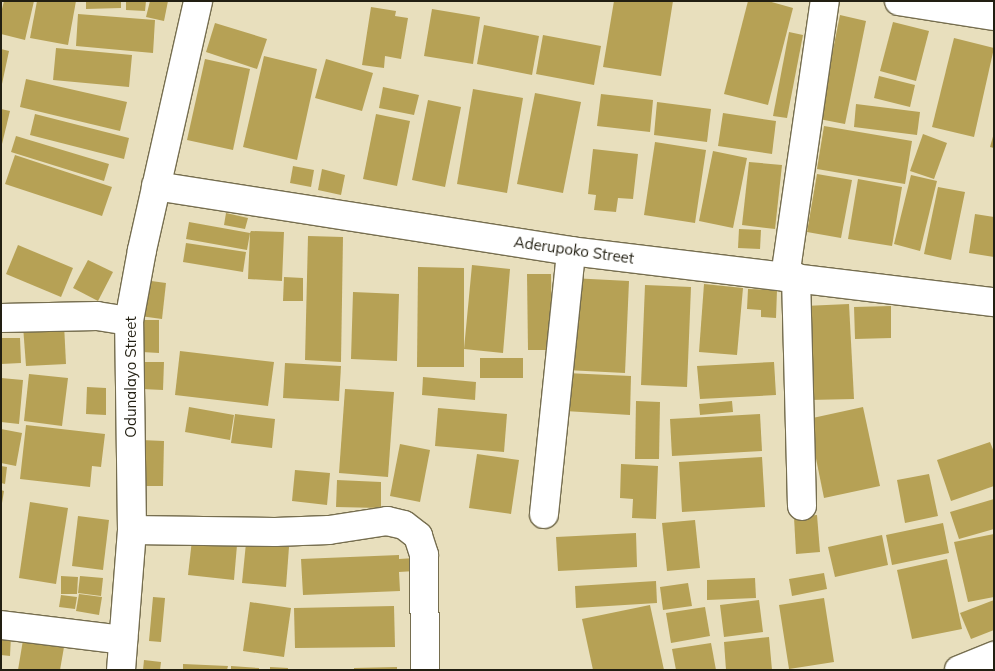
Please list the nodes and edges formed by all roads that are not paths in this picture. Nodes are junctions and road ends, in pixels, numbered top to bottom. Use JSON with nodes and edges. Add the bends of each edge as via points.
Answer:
{"nodes":[{"id":1,"x":198,"y":1,"type":"edge"},
{"id":2,"x":825,"y":1,"type":"edge"},
{"id":3,"x":899,"y":1,"type":"edge"},
{"id":4,"x":994,"y":16,"type":"edge"},
{"id":5,"x":156,"y":186,"type":"junction"},
{"id":6,"x":571,"y":251,"type":"junction"},
{"id":7,"x":790,"y":277,"type":"junction"},
{"id":8,"x":994,"y":302,"type":"edge"},
{"id":9,"x":1,"y":318,"type":"edge"},
{"id":10,"x":129,"y":322,"type":"junction"},
{"id":11,"x":802,"y":506,"type":"dead end"},
{"id":12,"x":544,"y":514,"type":"dead end"},
{"id":13,"x":132,"y":530,"type":"junction"},
{"id":14,"x":1,"y":625,"type":"edge"},
{"id":15,"x":123,"y":640,"type":"junction"},
{"id":16,"x":994,"y":656,"type":"edge"},
{"id":17,"x":121,"y":670,"type":"edge"},
{"id":18,"x":425,"y":670,"type":"edge"},
{"id":19,"x":959,"y":670,"type":"edge"}],
"edges":[{"from":1,"to":5,"type":"street","name":"Odunalayo Street"},
{"from":2,"to":7,"type":"street"},
{"from":3,"to":4,"type":"street"},
{"from":5,"to":6,"type":"street","name":"Aderupoko Street"},
{"from":5,"to":10,"type":"street","name":"Odunalayo Street"},
{"from":6,"to":7,"type":"street","name":"Aderupoko Street"},
{"from":6,"to":12,"type":"street"},
{"from":7,"to":8,"type":"street","name":"Aderupoko Street"},
{"from":7,"to":11,"type":"street"},
{"from":9,"to":10,"type":"street","via":[[96,316]]},
{"from":10,"to":13,"type":"street","name":"Odunalayo Street"},
{"from":13,"to":15,"type":"street","name":"Odunalayo Street"},
{"from":13,"to":18,"type":"street","via":[[274,532],[329,530],[387,521],[404,525],[418,536],[424,555]]},
{"from":14,"to":15,"type":"street"},
{"from":15,"to":17,"type":"street","name":"Odunalayo Street"},
{"from":16,"to":19,"type":"street"}]}
